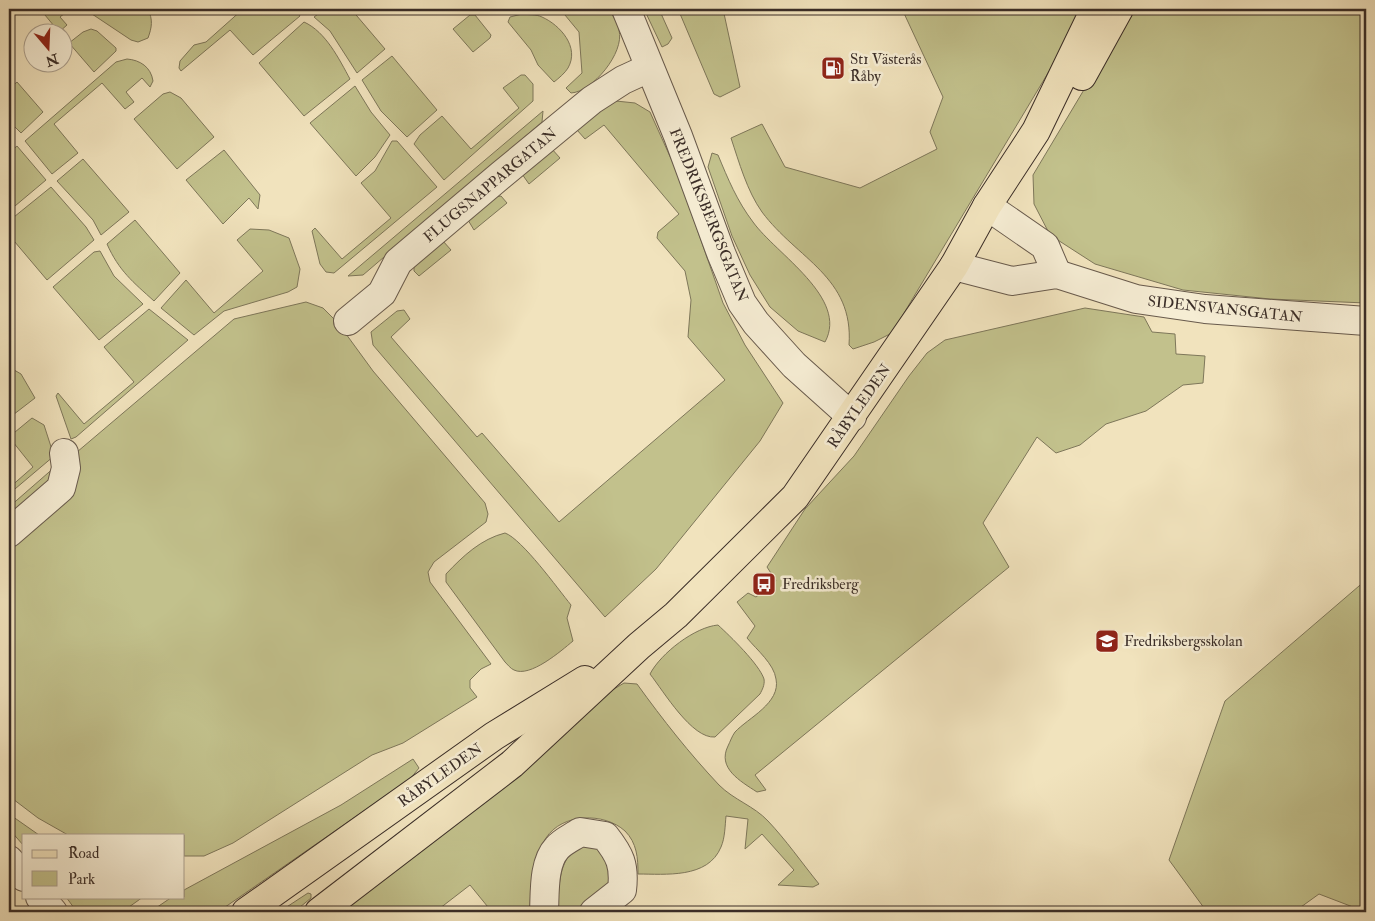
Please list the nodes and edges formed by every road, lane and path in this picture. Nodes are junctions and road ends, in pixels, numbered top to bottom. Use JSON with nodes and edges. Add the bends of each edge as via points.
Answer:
{"nodes":[{"id":1,"x":626,"y":9,"type":"edge"},
{"id":2,"x":1095,"y":9,"type":"edge"},
{"id":3,"x":1119,"y":9,"type":"edge"},
{"id":4,"x":649,"y":68,"type":"junction"},
{"id":5,"x":1036,"y":131,"type":"junction"},
{"id":6,"x":987,"y":206,"type":"junction"},
{"id":7,"x":954,"y":266,"type":"junction"},
{"id":8,"x":1057,"y":274,"type":"junction"},
{"id":9,"x":348,"y":321,"type":"dead end"},
{"id":10,"x":1366,"y":321,"type":"edge"},
{"id":11,"x":852,"y":417,"type":"junction"},
{"id":12,"x":64,"y":453,"type":"dead end"},
{"id":13,"x":9,"y":533,"type":"edge"},
{"id":14,"x":639,"y":646,"type":"junction"},
{"id":15,"x":9,"y":860,"type":"edge"},
{"id":16,"x":22,"y":875,"type":"edge"},
{"id":17,"x":41,"y":898,"type":"edge"},
{"id":18,"x":53,"y":912,"type":"edge"},
{"id":19,"x":246,"y":912,"type":"edge"},
{"id":20,"x":318,"y":912,"type":"edge"},
{"id":21,"x":544,"y":912,"type":"edge"},
{"id":22,"x":594,"y":912,"type":"edge"}],
"edges":[{"from":1,"to":4,"type":"street","name":"FREDRIKSBERGSGATAN"},
{"from":2,"to":5,"type":"main road","name":"RÅBYLEDEN"},
{"from":3,"to":5,"type":"main road","via":[[1061,114]]},
{"from":4,"to":9,"type":"street","name":"FLUGSNAPPARGATAN","via":[[592,100],[501,175],[398,262],[382,293]]},
{"from":4,"to":11,"type":"street","name":"FREDRIKSBERGSGATAN","via":[[742,302],[794,366]]},
{"from":5,"to":6,"type":"main road","name":"RÅBYLEDEN"},
{"from":6,"to":7,"type":"main road","name":"RÅBYLEDEN"},
{"from":6,"to":8,"type":"street","via":[[1045,246]]},
{"from":7,"to":8,"type":"street","name":"SIDENSVANSGATAN","via":[[1012,281]]},
{"from":7,"to":11,"type":"main road","name":"RÅBYLEDEN"},
{"from":8,"to":10,"type":"street","name":"SIDENSVANSGATAN","via":[[1136,299],[1205,310]]},
{"from":11,"to":14,"type":"main road","name":"RÅBYLEDEN","via":[[795,497],[676,615]]},
{"from":12,"to":13,"type":"street","via":[[66,468],[61,488]]},
{"from":14,"to":19,"type":"main road","name":"RÅBYLEDEN","via":[[494,736]]},
{"from":14,"to":20,"type":"main road","name":"RÅBYLEDEN","via":[[512,764]]},
{"from":15,"to":16,"type":"street"},
{"from":17,"to":18,"type":"street"},
{"from":21,"to":22,"type":"street","via":[[546,880],[557,848],[580,832],[605,836],[618,852],[624,874],[622,890]]}]}
